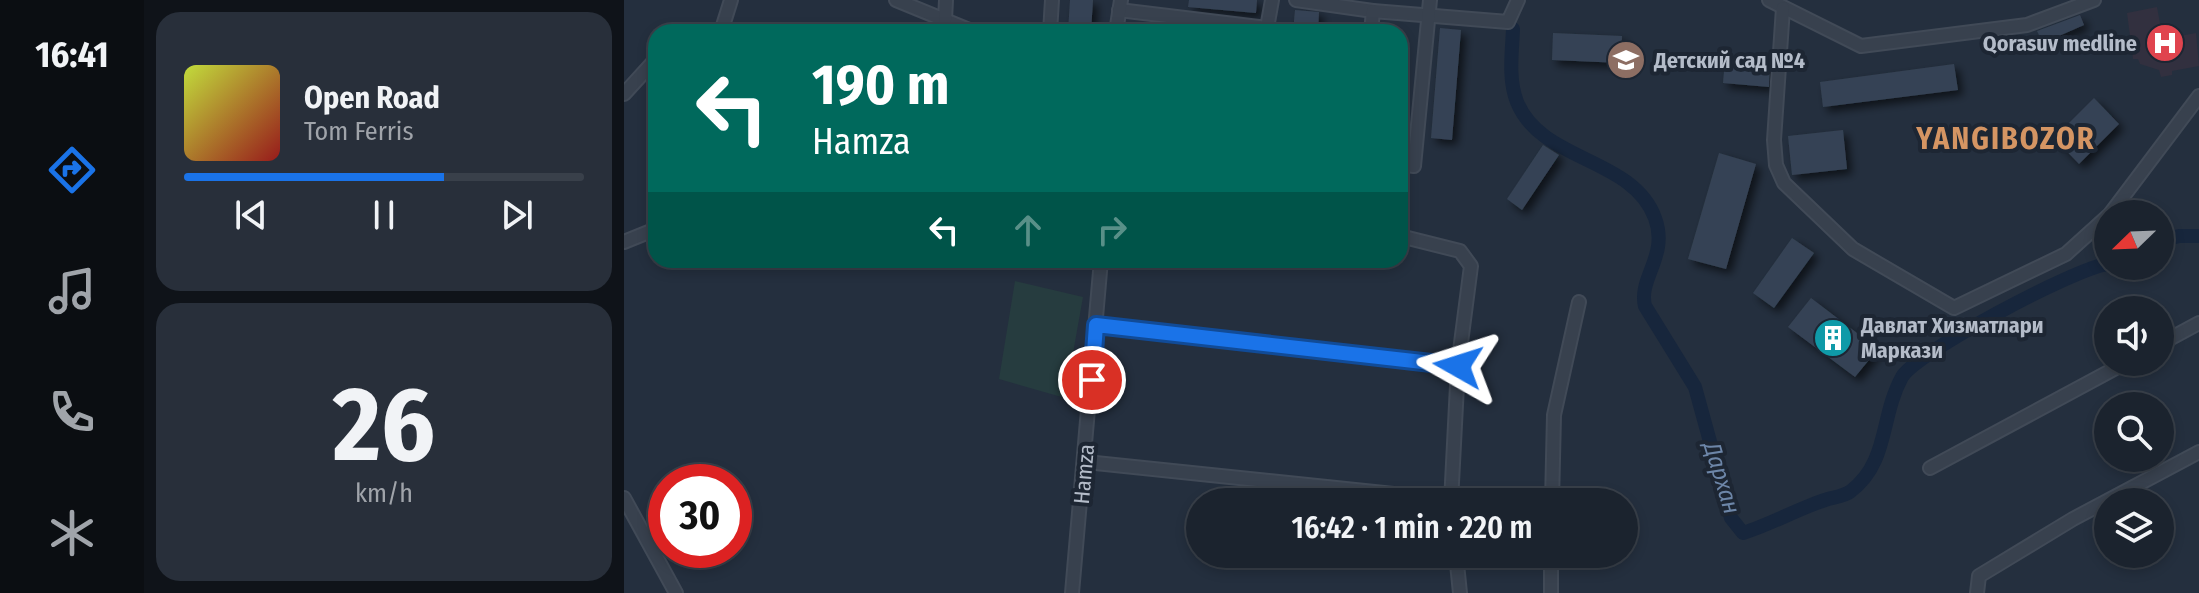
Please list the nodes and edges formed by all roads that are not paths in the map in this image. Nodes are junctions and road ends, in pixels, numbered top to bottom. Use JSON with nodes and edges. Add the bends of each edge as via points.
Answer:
{"nodes":[{"id":1,"x":731,"y":0,"type":"edge"},
{"id":2,"x":896,"y":0,"type":"edge"},
{"id":3,"x":946,"y":0,"type":"edge"},
{"id":4,"x":1052,"y":0,"type":"edge"},
{"id":5,"x":1272,"y":0,"type":"edge"},
{"id":6,"x":1296,"y":0,"type":"edge"},
{"id":7,"x":1430,"y":0,"type":"edge"},
{"id":8,"x":1518,"y":0,"type":"edge"},
{"id":9,"x":1769,"y":0,"type":"edge"},
{"id":10,"x":2094,"y":0,"type":"edge"},
{"id":11,"x":1120,"y":5,"type":"edge"},
{"id":12,"x":1783,"y":8,"type":"junction"},
{"id":13,"x":1373,"y":11,"type":"junction"},
{"id":14,"x":1429,"y":16,"type":"junction"},
{"id":15,"x":945,"y":20,"type":"junction"},
{"id":16,"x":724,"y":24,"type":"edge"},
{"id":17,"x":955,"y":24,"type":"edge"},
{"id":18,"x":1050,"y":24,"type":"edge"},
{"id":19,"x":1241,"y":24,"type":"edge"},
{"id":20,"x":1268,"y":24,"type":"edge"},
{"id":21,"x":1372,"y":24,"type":"edge"},
{"id":22,"x":648,"y":68,"type":"edge"},
{"id":23,"x":624,"y":94,"type":"edge"},
{"id":24,"x":2199,"y":96,"type":"edge"},
{"id":25,"x":1408,"y":165,"type":"edge"},
{"id":26,"x":2120,"y":200,"type":"edge"},
{"id":27,"x":2094,"y":229,"type":"edge"},
{"id":28,"x":648,"y":232,"type":"edge"},
{"id":29,"x":1408,"y":238,"type":"edge"},
{"id":30,"x":624,"y":242,"type":"edge"},
{"id":31,"x":1100,"y":268,"type":"edge"},
{"id":32,"x":1579,"y":302,"type":"dead end"},
{"id":33,"x":2199,"y":323,"type":"edge"},
{"id":34,"x":1096,"y":325,"type":"junction"},
{"id":35,"x":2174,"y":336,"type":"edge"},
{"id":36,"x":1458,"y":366,"type":"junction"},
{"id":37,"x":2101,"y":376,"type":"edge"},
{"id":38,"x":2199,"y":452,"type":"edge"},
{"id":39,"x":1086,"y":462,"type":"junction"},
{"id":40,"x":1930,"y":468,"type":"dead end"},
{"id":41,"x":1329,"y":488,"type":"edge"},
{"id":42,"x":1452,"y":488,"type":"edge"},
{"id":43,"x":1552,"y":488,"type":"edge"},
{"id":44,"x":624,"y":498,"type":"edge"},
{"id":45,"x":1457,"y":568,"type":"edge"},
{"id":46,"x":1551,"y":568,"type":"edge"},
{"id":47,"x":676,"y":593,"type":"edge"},
{"id":48,"x":1072,"y":593,"type":"edge"},
{"id":49,"x":1460,"y":593,"type":"edge"},
{"id":50,"x":1551,"y":593,"type":"edge"},
{"id":51,"x":1977,"y":593,"type":"edge"}],
"edges":[{"from":1,"to":16,"type":"street"},
{"from":2,"to":15,"type":"street"},
{"from":3,"to":15,"type":"street"},
{"from":4,"to":18,"type":"street"},
{"from":5,"to":20,"type":"street"},
{"from":6,"to":13,"type":"street"},
{"from":7,"to":14,"type":"street"},
{"from":8,"to":14,"type":"street","via":[[1508,22]]},
{"from":9,"to":12,"type":"street"},
{"from":10,"to":12,"type":"street","via":[[2027,25],[1861,46]]},
{"from":11,"to":19,"type":"street"},
{"from":12,"to":27,"type":"street","via":[[1776,165],[1784,183],[1853,249],[1954,308],[2066,254]]},
{"from":13,"to":14,"type":"street"},
{"from":13,"to":21,"type":"street"},
{"from":14,"to":25,"type":"street","via":[[1414,166]]},
{"from":15,"to":17,"type":"street"},
{"from":22,"to":23,"type":"street"},
{"from":24,"to":26,"type":"street"},
{"from":28,"to":30,"type":"street"},
{"from":29,"to":36,"type":"street","via":[[1460,251],[1471,266]]},
{"from":31,"to":34,"type":"street","name":"Hamza"},
{"from":32,"to":43,"type":"street","via":[[1554,415]]},
{"from":33,"to":35,"type":"street"},
{"from":34,"to":36,"type":"street"},
{"from":34,"to":39,"type":"street","name":"Hamza"},
{"from":36,"to":42,"type":"street"},
{"from":37,"to":40,"type":"street"},
{"from":38,"to":51,"type":"street","via":[[1979,576]]},
{"from":39,"to":41,"type":"street"},
{"from":39,"to":48,"type":"street","name":"Hamza"},
{"from":44,"to":47,"type":"street"},
{"from":45,"to":49,"type":"street"},
{"from":46,"to":50,"type":"street"}]}
